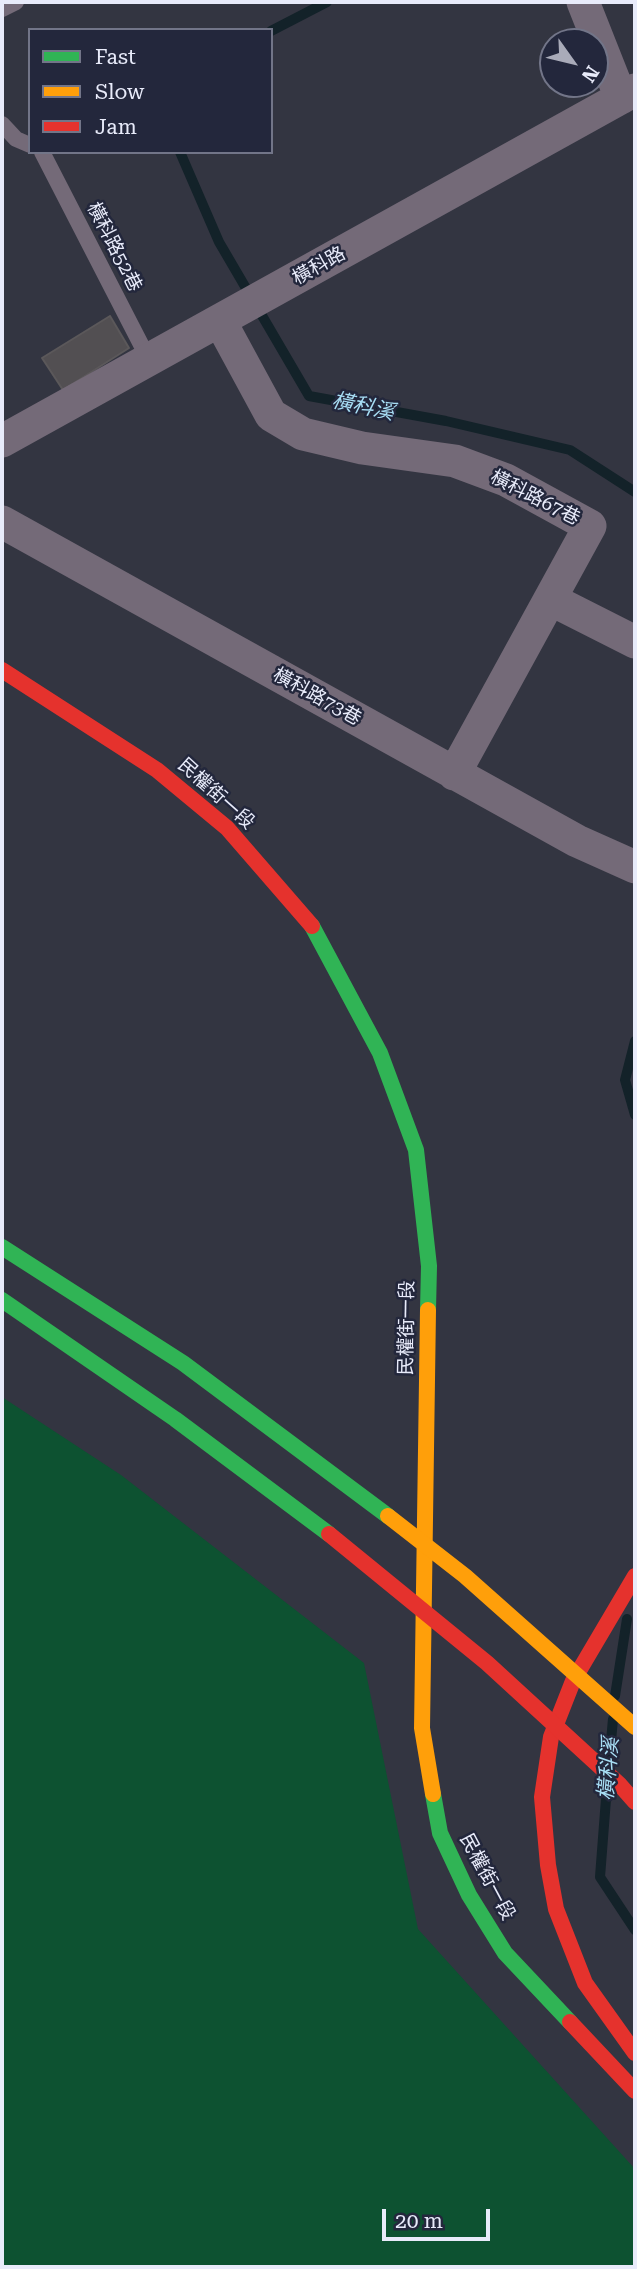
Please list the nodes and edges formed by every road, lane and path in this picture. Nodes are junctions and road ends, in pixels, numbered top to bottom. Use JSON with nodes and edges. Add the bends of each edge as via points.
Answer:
{"nodes":[{"id":1,"x":16,"y":2,"type":"edge"},
{"id":2,"x":583,"y":2,"type":"edge"},
{"id":3,"x":2,"y":9,"type":"edge"},
{"id":4,"x":628,"y":94,"type":"edge"},
{"id":5,"x":5,"y":135,"type":"edge"},
{"id":6,"x":28,"y":144,"type":"edge"},
{"id":7,"x":43,"y":154,"type":"edge"},
{"id":8,"x":227,"y":318,"type":"junction"},
{"id":9,"x":149,"y":360,"type":"junction"},
{"id":10,"x":2,"y":441,"type":"edge"},
{"id":11,"x":2,"y":522,"type":"edge"},
{"id":12,"x":550,"y":598,"type":"junction"},
{"id":13,"x":635,"y":642,"type":"edge"},
{"id":14,"x":2,"y":670,"type":"edge"},
{"id":15,"x":454,"y":774,"type":"junction"},
{"id":16,"x":635,"y":867,"type":"edge"},
{"id":17,"x":2,"y":1247,"type":"edge"},
{"id":18,"x":2,"y":1300,"type":"edge"},
{"id":19,"x":635,"y":1576,"type":"edge"},
{"id":20,"x":635,"y":1727,"type":"edge"},
{"id":21,"x":635,"y":1802,"type":"edge"},
{"id":22,"x":635,"y":2053,"type":"edge"},
{"id":23,"x":635,"y":2091,"type":"edge"}],
"edges":[{"from":1,"to":3,"type":"lane"},
{"from":2,"to":4,"type":"street"},
{"from":4,"to":8,"type":"street","name":"橫科路"},
{"from":5,"to":6,"type":"lane"},
{"from":7,"to":9,"type":"lane","name":"橫科路52巷"},
{"from":8,"to":9,"type":"street","name":"橫科路"},
{"from":8,"to":12,"type":"street","name":"橫科路67巷","via":[[271,415],[303,434],[455,461],[506,480],[590,526]]},
{"from":9,"to":10,"type":"street","name":"橫科路"},
{"from":11,"to":15,"type":"street","name":"橫科路73巷"},
{"from":12,"to":13,"type":"street"},
{"from":12,"to":15,"type":"street","name":"橫科路67巷"},
{"from":14,"to":23,"type":"main road","name":"民權街一段","via":[[157,770],[227,828],[311,923],[380,1054],[416,1150],[429,1266],[422,1728],[440,1833],[469,1895],[505,1953]]},
{"from":15,"to":16,"type":"street","name":"橫科路73巷"},
{"from":17,"to":20,"type":"main road","bridge":true,"via":[[183,1363],[345,1482],[465,1576]]},
{"from":18,"to":21,"type":"main road","bridge":true,"via":[[175,1419],[321,1528],[487,1663]]},
{"from":19,"to":22,"type":"main road","bridge":true,"via":[[573,1681],[551,1737],[542,1797],[556,1909],[585,1983]]}]}
